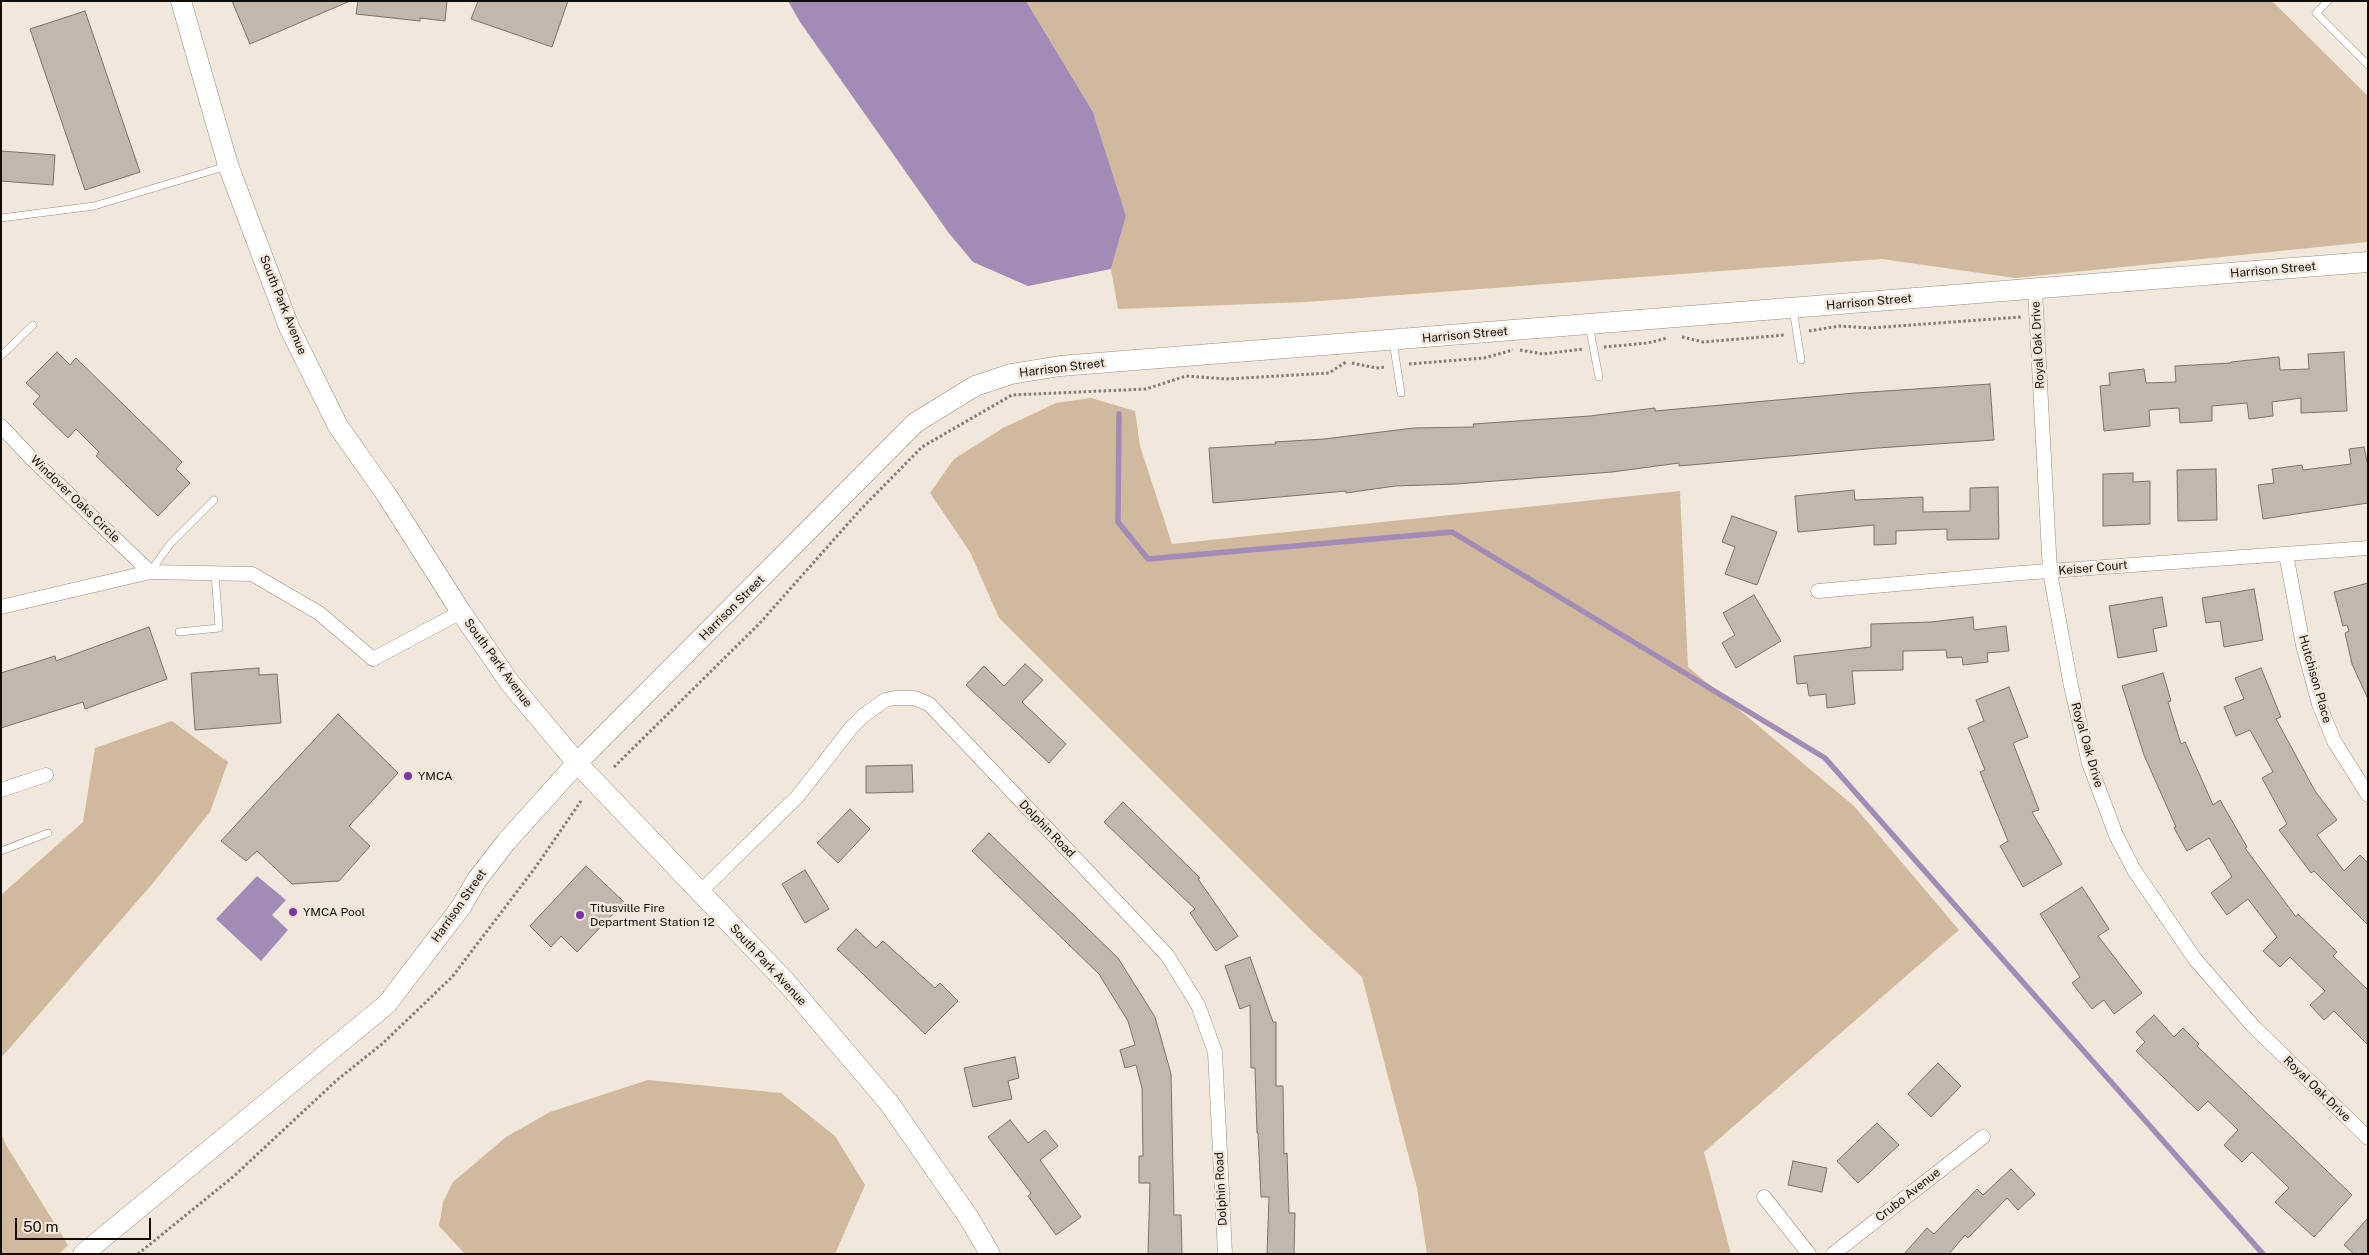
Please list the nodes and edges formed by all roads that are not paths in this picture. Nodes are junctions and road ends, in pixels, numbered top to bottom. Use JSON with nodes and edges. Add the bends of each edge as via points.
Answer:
{"nodes":[{"id":1,"x":181,"y":1,"type":"edge"},
{"id":2,"x":2328,"y":1,"type":"edge"},
{"id":3,"x":2368,"y":64,"type":"edge"},
{"id":4,"x":228,"y":166,"type":"junction"},
{"id":5,"x":1,"y":218,"type":"edge"},
{"id":6,"x":2368,"y":262,"type":"edge"},
{"id":7,"x":2035,"y":289,"type":"junction"},
{"id":8,"x":1793,"y":308,"type":"junction"},
{"id":9,"x":33,"y":325,"type":"dead end"},
{"id":10,"x":1589,"y":325,"type":"junction"},
{"id":11,"x":1393,"y":340,"type":"junction"},
{"id":12,"x":1,"y":356,"type":"edge"},
{"id":13,"x":1801,"y":360,"type":"dead end"},
{"id":14,"x":1599,"y":377,"type":"dead end"},
{"id":15,"x":1400,"y":393,"type":"dead end"},
{"id":16,"x":1,"y":426,"type":"edge"},
{"id":17,"x":214,"y":500,"type":"dead end"},
{"id":18,"x":2368,"y":548,"type":"edge"},
{"id":19,"x":2286,"y":554,"type":"junction"},
{"id":20,"x":150,"y":572,"type":"junction"},
{"id":21,"x":2050,"y":572,"type":"junction"},
{"id":22,"x":215,"y":573,"type":"junction"},
{"id":23,"x":1818,"y":591,"type":"dead end"},
{"id":24,"x":1,"y":607,"type":"edge"},
{"id":25,"x":461,"y":612,"type":"junction"},
{"id":26,"x":179,"y":632,"type":"dead end"},
{"id":27,"x":577,"y":763,"type":"junction"},
{"id":28,"x":46,"y":775,"type":"dead end"},
{"id":29,"x":1,"y":790,"type":"edge"},
{"id":30,"x":2368,"y":795,"type":"edge"},
{"id":31,"x":48,"y":833,"type":"dead end"},
{"id":32,"x":1,"y":851,"type":"edge"},
{"id":33,"x":700,"y":892,"type":"junction"},
{"id":34,"x":1983,"y":1137,"type":"dead end"},
{"id":35,"x":2368,"y":1138,"type":"edge"},
{"id":36,"x":1764,"y":1197,"type":"dead end"},
{"id":37,"x":83,"y":1254,"type":"edge"},
{"id":38,"x":990,"y":1254,"type":"edge"},
{"id":39,"x":1225,"y":1254,"type":"edge"},
{"id":40,"x":1809,"y":1254,"type":"edge"},
{"id":41,"x":1833,"y":1254,"type":"edge"}],
"edges":[{"from":1,"to":4,"type":"street","name":"South Park Avenue"},
{"from":2,"to":3,"type":"lane","via":[[2316,13]]},
{"from":4,"to":5,"type":"lane","via":[[94,206]]},
{"from":4,"to":25,"type":"street","name":"South Park Avenue","via":[[290,328],[338,426],[386,494]]},
{"from":6,"to":7,"type":"street","name":"Harrison Street"},
{"from":7,"to":8,"type":"street","name":"Harrison Street"},
{"from":7,"to":21,"type":"street","name":"Royal Oak Drive"},
{"from":8,"to":10,"type":"street","name":"Harrison Street"},
{"from":8,"to":13,"type":"lane"},
{"from":9,"to":12,"type":"lane"},
{"from":10,"to":11,"type":"street","name":"Harrison Street"},
{"from":10,"to":14,"type":"lane"},
{"from":11,"to":15,"type":"lane"},
{"from":11,"to":27,"type":"street","name":"Harrison Street","via":[[1060,366],[1011,374],[976,386],[915,423]]},
{"from":16,"to":20,"type":"street","name":"Windover Oaks Circle"},
{"from":17,"to":20,"type":"lane","via":[[170,544]]},
{"from":18,"to":19,"type":"street","name":"Keiser Court"},
{"from":19,"to":21,"type":"street","name":"Keiser Court"},
{"from":19,"to":30,"type":"street","name":"Hutchison Place","via":[[2303,645],[2319,704],[2334,741]]},
{"from":20,"to":22,"type":"street"},
{"from":20,"to":24,"type":"street"},
{"from":21,"to":23,"type":"street","name":"Keiser Court"},
{"from":21,"to":35,"type":"street","name":"Royal Oak Drive","via":[[2089,763],[2116,835],[2134,870],[2195,959],[2253,1026]]},
{"from":22,"to":25,"type":"street","via":[[252,574],[319,613],[373,659]]},
{"from":22,"to":26,"type":"lane","via":[[218,628]]},
{"from":25,"to":27,"type":"street","name":"South Park Avenue","via":[[510,683]]},
{"from":27,"to":33,"type":"street","name":"South Park Avenue"},
{"from":27,"to":37,"type":"street","name":"Harrison Street","via":[[506,842],[387,1004]]},
{"from":28,"to":29,"type":"street"},
{"from":31,"to":32,"type":"lane"},
{"from":33,"to":38,"type":"street","name":"South Park Avenue","via":[[786,982],[889,1103],[969,1218]]},
{"from":33,"to":39,"type":"street","name":"Dolphin Road","via":[[798,796],[864,715],[885,700],[895,698],[914,698],[929,704],[1167,956],[1198,1005],[1215,1052]]},
{"from":34,"to":41,"type":"street","name":"Crubo Avenue"},
{"from":36,"to":40,"type":"street"}]}
